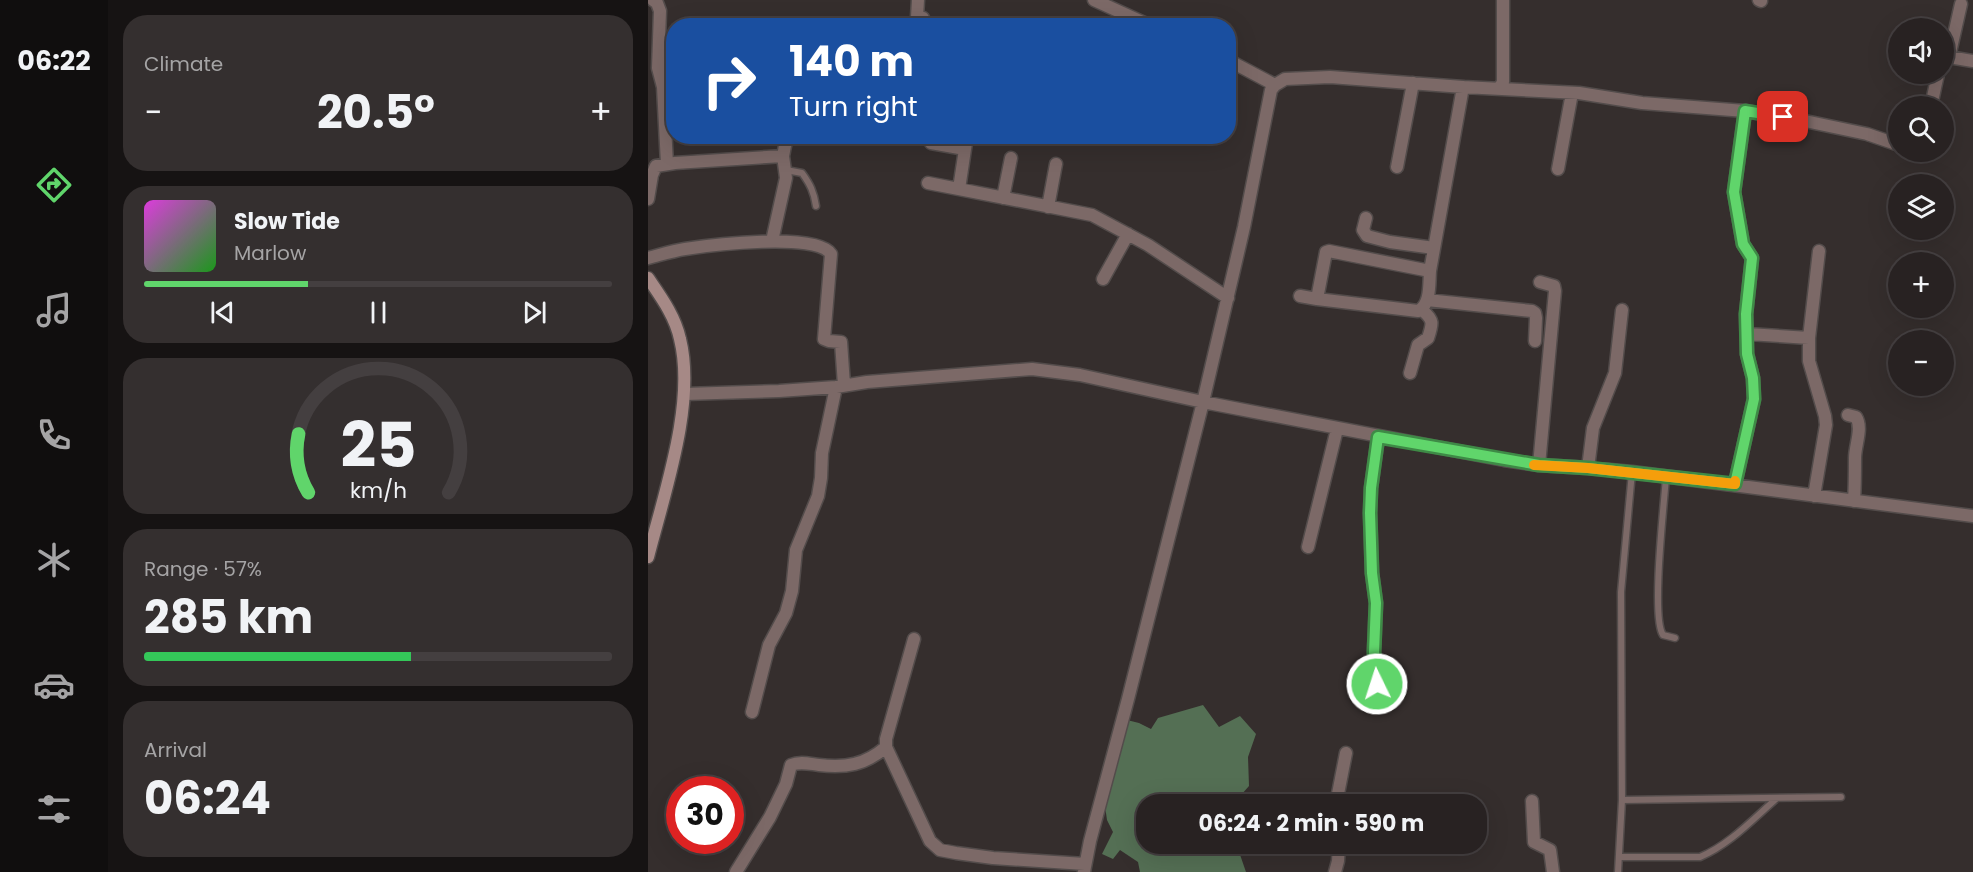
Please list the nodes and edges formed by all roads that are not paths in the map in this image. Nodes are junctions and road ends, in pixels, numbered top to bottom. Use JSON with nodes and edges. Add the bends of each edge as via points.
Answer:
{"nodes":[{"id":1,"x":652,"y":0,"type":"edge"},
{"id":2,"x":918,"y":0,"type":"edge"},
{"id":3,"x":1094,"y":0,"type":"edge"},
{"id":4,"x":1503,"y":0,"type":"edge"},
{"id":5,"x":1961,"y":4,"type":"dead end"},
{"id":6,"x":923,"y":18,"type":"edge"},
{"id":7,"x":1133,"y":18,"type":"edge"},
{"id":8,"x":1954,"y":31,"type":"edge"},
{"id":9,"x":659,"y":55,"type":"junction"},
{"id":10,"x":666,"y":56,"type":"edge"},
{"id":11,"x":1954,"y":59,"type":"edge"},
{"id":12,"x":1973,"y":61,"type":"edge"},
{"id":13,"x":1236,"y":64,"type":"edge"},
{"id":14,"x":654,"y":74,"type":"edge"},
{"id":15,"x":1413,"y":83,"type":"junction"},
{"id":16,"x":1275,"y":85,"type":"junction"},
{"id":17,"x":1463,"y":87,"type":"junction"},
{"id":18,"x":1499,"y":89,"type":"junction"},
{"id":19,"x":1572,"y":93,"type":"junction"},
{"id":20,"x":1745,"y":111,"type":"junction"},
{"id":21,"x":1888,"y":141,"type":"edge"},
{"id":22,"x":785,"y":144,"type":"edge"},
{"id":23,"x":967,"y":144,"type":"edge"},
{"id":24,"x":783,"y":156,"type":"junction"},
{"id":25,"x":1011,"y":158,"type":"dead end"},
{"id":26,"x":667,"y":164,"type":"junction"},
{"id":27,"x":1056,"y":164,"type":"dead end"},
{"id":28,"x":1397,"y":167,"type":"dead end"},
{"id":29,"x":1558,"y":169,"type":"dead end"},
{"id":30,"x":786,"y":170,"type":"junction"},
{"id":31,"x":928,"y":183,"type":"dead end"},
{"id":32,"x":959,"y":189,"type":"junction"},
{"id":33,"x":1004,"y":198,"type":"junction"},
{"id":34,"x":648,"y":199,"type":"edge"},
{"id":35,"x":816,"y":206,"type":"dead end"},
{"id":36,"x":1048,"y":207,"type":"junction"},
{"id":37,"x":1366,"y":219,"type":"dead end"},
{"id":38,"x":1128,"y":234,"type":"junction"},
{"id":39,"x":772,"y":242,"type":"junction"},
{"id":40,"x":1434,"y":248,"type":"junction"},
{"id":41,"x":1819,"y":251,"type":"dead end"},
{"id":42,"x":648,"y":258,"type":"edge"},
{"id":43,"x":1430,"y":271,"type":"junction"},
{"id":44,"x":648,"y":278,"type":"edge"},
{"id":45,"x":1103,"y":279,"type":"dead end"},
{"id":46,"x":1540,"y":282,"type":"dead end"},
{"id":47,"x":1300,"y":296,"type":"dead end"},
{"id":48,"x":1228,"y":297,"type":"junction"},
{"id":49,"x":1317,"y":299,"type":"junction"},
{"id":50,"x":1425,"y":305,"type":"junction"},
{"id":51,"x":1622,"y":310,"type":"dead end"},
{"id":52,"x":1748,"y":334,"type":"junction"},
{"id":53,"x":1809,"y":338,"type":"junction"},
{"id":54,"x":1534,"y":341,"type":"dead end"},
{"id":55,"x":1410,"y":373,"type":"dead end"},
{"id":56,"x":840,"y":386,"type":"junction"},
{"id":57,"x":685,"y":394,"type":"junction"},
{"id":58,"x":1203,"y":402,"type":"junction"},
{"id":59,"x":1848,"y":416,"type":"dead end"},
{"id":60,"x":1337,"y":429,"type":"junction"},
{"id":61,"x":1378,"y":437,"type":"junction"},
{"id":62,"x":1539,"y":465,"type":"junction"},
{"id":63,"x":1588,"y":468,"type":"junction"},
{"id":64,"x":1632,"y":472,"type":"junction"},
{"id":65,"x":1666,"y":477,"type":"junction"},
{"id":66,"x":1735,"y":484,"type":"junction"},
{"id":67,"x":1814,"y":496,"type":"junction"},
{"id":68,"x":1854,"y":501,"type":"junction"},
{"id":69,"x":1973,"y":516,"type":"edge"},
{"id":70,"x":1308,"y":547,"type":"dead end"},
{"id":71,"x":648,"y":557,"type":"edge"},
{"id":72,"x":1675,"y":638,"type":"dead end"},
{"id":73,"x":914,"y":639,"type":"dead end"},
{"id":74,"x":1377,"y":684,"type":"dead end"},
{"id":75,"x":752,"y":712,"type":"dead end"},
{"id":76,"x":886,"y":747,"type":"junction"},
{"id":77,"x":1346,"y":753,"type":"dead end"},
{"id":78,"x":1338,"y":794,"type":"edge"},
{"id":79,"x":1840,"y":797,"type":"dead end"},
{"id":80,"x":1776,"y":798,"type":"junction"},
{"id":81,"x":1622,"y":800,"type":"junction"},
{"id":82,"x":1532,"y":801,"type":"dead end"},
{"id":83,"x":1338,"y":854,"type":"edge"},
{"id":84,"x":1619,"y":857,"type":"junction"},
{"id":85,"x":1084,"y":868,"type":"edge"},
{"id":86,"x":736,"y":872,"type":"edge"},
{"id":87,"x":1335,"y":872,"type":"edge"},
{"id":88,"x":1553,"y":872,"type":"edge"},
{"id":89,"x":1618,"y":872,"type":"edge"}],
"edges":[{"from":1,"to":9,"type":"street","via":[[660,11]]},
{"from":2,"to":6,"type":"street","via":[[917,17]]},
{"from":3,"to":7,"type":"street"},
{"from":4,"to":18,"type":"street","via":[[1503,82]]},
{"from":5,"to":8,"type":"street"},
{"from":9,"to":10,"type":"street"},
{"from":9,"to":14,"type":"street"},
{"from":11,"to":12,"type":"street"},
{"from":13,"to":16,"type":"street"},
{"from":14,"to":26,"type":"street","via":[[663,87]]},
{"from":15,"to":16,"type":"street","via":[[1291,78]]},
{"from":15,"to":17,"type":"street"},
{"from":15,"to":28,"type":"street"},
{"from":16,"to":48,"type":"street"},
{"from":17,"to":18,"type":"street"},
{"from":17,"to":40,"type":"street"},
{"from":18,"to":19,"type":"street"},
{"from":19,"to":20,"type":"street"},
{"from":19,"to":29,"type":"street"},
{"from":20,"to":21,"type":"street"},
{"from":20,"to":52,"type":"street","via":[[1734,192],[1743,244],[1752,258],[1746,314]]},
{"from":22,"to":24,"type":"street"},
{"from":23,"to":32,"type":"street"},
{"from":24,"to":26,"type":"street"},
{"from":24,"to":30,"type":"street"},
{"from":25,"to":33,"type":"street"},
{"from":26,"to":34,"type":"street","via":[[654,168]]},
{"from":27,"to":36,"type":"street"},
{"from":30,"to":35,"type":"lane","via":[[802,173],[811,185]]},
{"from":30,"to":39,"type":"street"},
{"from":31,"to":32,"type":"street"},
{"from":32,"to":33,"type":"street"},
{"from":33,"to":36,"type":"street"},
{"from":36,"to":38,"type":"street","via":[[1092,215]]},
{"from":37,"to":40,"type":"street","via":[[1363,230],[1367,236]]},
{"from":38,"to":45,"type":"street"},
{"from":38,"to":48,"type":"street"},
{"from":39,"to":42,"type":"street","via":[[684,249]]},
{"from":39,"to":56,"type":"street","via":[[819,246],[831,254],[824,339],[841,342]]},
{"from":40,"to":43,"type":"street"},
{"from":41,"to":53,"type":"street"},
{"from":43,"to":49,"type":"street","via":[[1329,251]]},
{"from":43,"to":50,"type":"street"},
{"from":44,"to":57,"type":"main road","via":[[672,315],[680,339]]},
{"from":46,"to":62,"type":"street","via":[[1552,284],[1555,291]]},
{"from":47,"to":49,"type":"street"},
{"from":48,"to":58,"type":"street"},
{"from":49,"to":50,"type":"street","via":[[1418,311]]},
{"from":50,"to":54,"type":"street","via":[[1532,311],[1536,318]]},
{"from":50,"to":55,"type":"street","via":[[1432,322],[1428,338],[1418,345]]},
{"from":51,"to":63,"type":"street","via":[[1616,373],[1593,428]]},
{"from":52,"to":53,"type":"street"},
{"from":52,"to":66,"type":"street","via":[[1754,399]]},
{"from":53,"to":67,"type":"street","via":[[1809,361],[1826,425]]},
{"from":56,"to":57,"type":"street"},
{"from":56,"to":58,"type":"street","via":[[1032,369],[1080,375]]},
{"from":56,"to":75,"type":"street","via":[[822,453],[818,496],[796,550],[792,591],[786,613],[769,645]]},
{"from":57,"to":71,"type":"main road"},
{"from":58,"to":60,"type":"street"},
{"from":58,"to":85,"type":"street"},
{"from":59,"to":68,"type":"street","via":[[1856,417],[1859,423]]},
{"from":60,"to":61,"type":"street"},
{"from":60,"to":70,"type":"street"},
{"from":61,"to":62,"type":"street"},
{"from":61,"to":74,"type":"street","via":[[1370,513]]},
{"from":62,"to":63,"type":"street"},
{"from":63,"to":64,"type":"street"},
{"from":64,"to":65,"type":"street"},
{"from":64,"to":81,"type":"lane","via":[[1621,592]]},
{"from":65,"to":66,"type":"street"},
{"from":65,"to":72,"type":"lane","via":[[1657,597],[1659,630]]},
{"from":66,"to":67,"type":"street"},
{"from":67,"to":68,"type":"street"},
{"from":68,"to":69,"type":"street"},
{"from":73,"to":76,"type":"street"},
{"from":76,"to":85,"type":"street","via":[[930,841],[940,850]]},
{"from":76,"to":86,"type":"street","via":[[847,767],[791,765],[771,818]]},
{"from":77,"to":78,"type":"street"},
{"from":79,"to":80,"type":"lane"},
{"from":80,"to":81,"type":"lane"},
{"from":80,"to":84,"type":"lane","via":[[1732,838],[1700,857]]},
{"from":81,"to":84,"type":"lane"},
{"from":82,"to":88,"type":"street","via":[[1534,842],[1550,850]]},
{"from":83,"to":87,"type":"street"},
{"from":84,"to":89,"type":"lane"}]}
